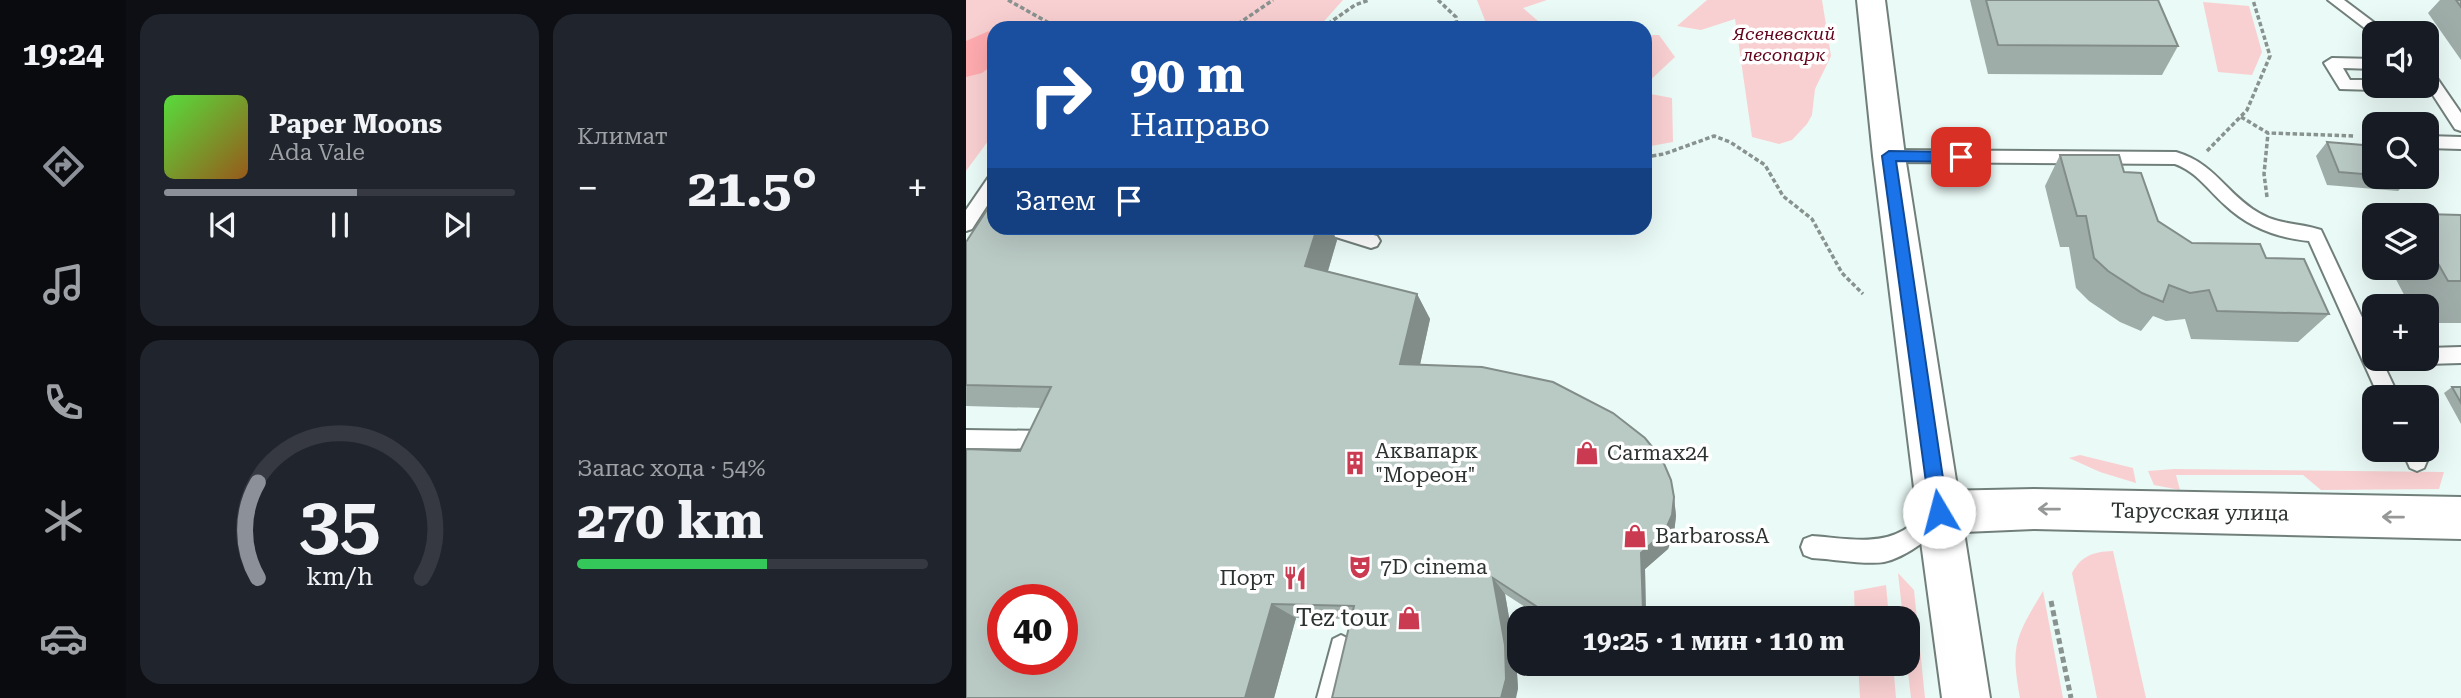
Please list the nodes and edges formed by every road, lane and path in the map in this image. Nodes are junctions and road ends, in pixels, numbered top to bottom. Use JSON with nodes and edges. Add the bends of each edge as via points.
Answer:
{"nodes":[{"id":1,"x":1008,"y":0,"type":"edge"},
{"id":2,"x":1273,"y":0,"type":"edge"},
{"id":3,"x":1368,"y":0,"type":"edge"},
{"id":4,"x":1438,"y":0,"type":"edge"},
{"id":5,"x":1871,"y":0,"type":"edge"},
{"id":6,"x":2253,"y":0,"type":"edge"},
{"id":7,"x":2335,"y":0,"type":"edge"},
{"id":8,"x":1046,"y":21,"type":"edge"},
{"id":9,"x":1242,"y":21,"type":"edge"},
{"id":10,"x":1332,"y":21,"type":"edge"},
{"id":11,"x":1456,"y":21,"type":"edge"},
{"id":12,"x":2364,"y":21,"type":"edge"},
{"id":13,"x":2362,"y":64,"type":"edge"},
{"id":14,"x":2362,"y":85,"type":"edge"},
{"id":15,"x":2439,"y":93,"type":"edge"},
{"id":16,"x":2241,"y":117,"type":"junction"},
{"id":17,"x":2461,"y":125,"type":"edge"},
{"id":18,"x":2268,"y":134,"type":"junction"},
{"id":19,"x":2362,"y":137,"type":"edge"},
{"id":20,"x":2439,"y":143,"type":"edge"},
{"id":21,"x":2461,"y":144,"type":"edge"},
{"id":22,"x":1652,"y":156,"type":"edge"},
{"id":23,"x":1889,"y":156,"type":"junction"},
{"id":24,"x":2189,"y":162,"type":"junction"},
{"id":25,"x":987,"y":192,"type":"edge"},
{"id":26,"x":966,"y":224,"type":"edge"},
{"id":27,"x":2282,"y":231,"type":"junction"},
{"id":28,"x":1352,"y":235,"type":"edge"},
{"id":29,"x":1371,"y":241,"type":"dead end"},
{"id":30,"x":1863,"y":294,"type":"dead end"},
{"id":31,"x":2461,"y":355,"type":"edge"},
{"id":32,"x":2439,"y":356,"type":"edge"},
{"id":33,"x":2384,"y":385,"type":"edge"},
{"id":34,"x":966,"y":439,"type":"edge"},
{"id":35,"x":1047,"y":440,"type":"edge"},
{"id":36,"x":1939,"y":512,"type":"junction"},
{"id":37,"x":2461,"y":518,"type":"edge"},
{"id":38,"x":1812,"y":547,"type":"dead end"},
{"id":39,"x":2052,"y":601,"type":"dead end"},
{"id":40,"x":1341,"y":647,"type":"edge"},
{"id":41,"x":1329,"y":698,"type":"edge"},
{"id":42,"x":1966,"y":698,"type":"edge"},
{"id":43,"x":2071,"y":698,"type":"edge"}],
"edges":[{"from":1,"to":8,"type":"path"},
{"from":2,"to":9,"type":"path"},
{"from":3,"to":10,"type":"path"},
{"from":4,"to":11,"type":"path"},
{"from":5,"to":23,"type":"street"},
{"from":6,"to":16,"type":"path","via":[[2270,55]]},
{"from":7,"to":12,"type":"lane"},
{"from":13,"to":14,"type":"lane","via":[[2332,63],[2344,85]]},
{"from":15,"to":17,"type":"lane"},
{"from":16,"to":18,"type":"path"},
{"from":16,"to":24,"type":"path","via":[[2213,147]]},
{"from":18,"to":19,"type":"path"},
{"from":18,"to":27,"type":"path","via":[[2262,184]]},
{"from":20,"to":21,"type":"lane"},
{"from":22,"to":30,"type":"path","via":[[1714,136],[1730,142],[1765,165],[1783,196],[1812,219],[1842,273]]},
{"from":23,"to":24,"type":"lane","via":[[2176,158]]},
{"from":23,"to":36,"type":"street"},
{"from":24,"to":27,"type":"lane","via":[[2199,166],[2250,218]]},
{"from":25,"to":26,"type":"lane"},
{"from":27,"to":33,"type":"lane","via":[[2315,235]]},
{"from":28,"to":29,"type":"lane"},
{"from":31,"to":32,"type":"lane"},
{"from":34,"to":35,"type":"lane"},
{"from":37,"to":36,"type":"street","name":"Тарусская улица","one_way":true,"via":[[2034,509]]},
{"from":36,"to":38,"type":"lane","via":[[1914,536],[1884,551]]},
{"from":36,"to":42,"type":"street"},
{"from":39,"to":43,"type":"path"},
{"from":40,"to":41,"type":"lane"}]}
